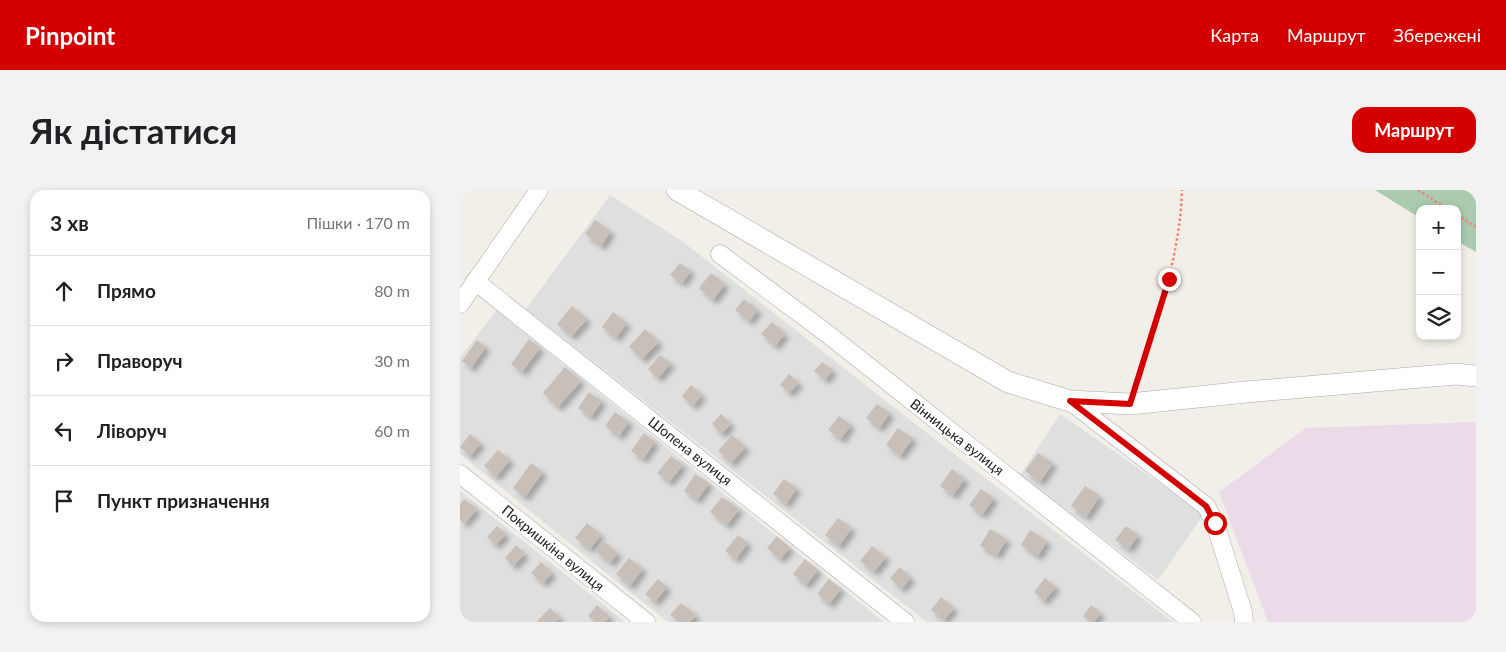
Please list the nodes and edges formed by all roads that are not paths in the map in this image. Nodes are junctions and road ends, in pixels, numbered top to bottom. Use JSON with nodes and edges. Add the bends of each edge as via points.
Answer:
{"nodes":[{"id":1,"x":539,"y":190,"type":"edge"},
{"id":2,"x":677,"y":190,"type":"edge"},
{"id":3,"x":720,"y":254,"type":"dead end"},
{"id":4,"x":475,"y":281,"type":"junction"},
{"id":5,"x":460,"y":304,"type":"edge"},
{"id":6,"x":1476,"y":376,"type":"edge"},
{"id":7,"x":1070,"y":401,"type":"junction"},
{"id":8,"x":460,"y":474,"type":"edge"},
{"id":9,"x":646,"y":622,"type":"edge"},
{"id":10,"x":905,"y":622,"type":"edge"},
{"id":11,"x":1192,"y":622,"type":"edge"},
{"id":12,"x":1244,"y":622,"type":"edge"}],
"edges":[{"from":1,"to":4,"type":"street"},
{"from":2,"to":7,"type":"street","via":[[1008,382]]},
{"from":3,"to":11,"type":"street","name":"Вінницька вулиця","via":[[826,332]]},
{"from":4,"to":5,"type":"street"},
{"from":4,"to":10,"type":"street","name":"Шопена вулиця"},
{"from":6,"to":7,"type":"street","via":[[1456,374],[1130,404]]},
{"from":7,"to":12,"type":"street","via":[[1206,506],[1215,523]]},
{"from":8,"to":9,"type":"street","name":"Покришкіна вулиця"}]}
